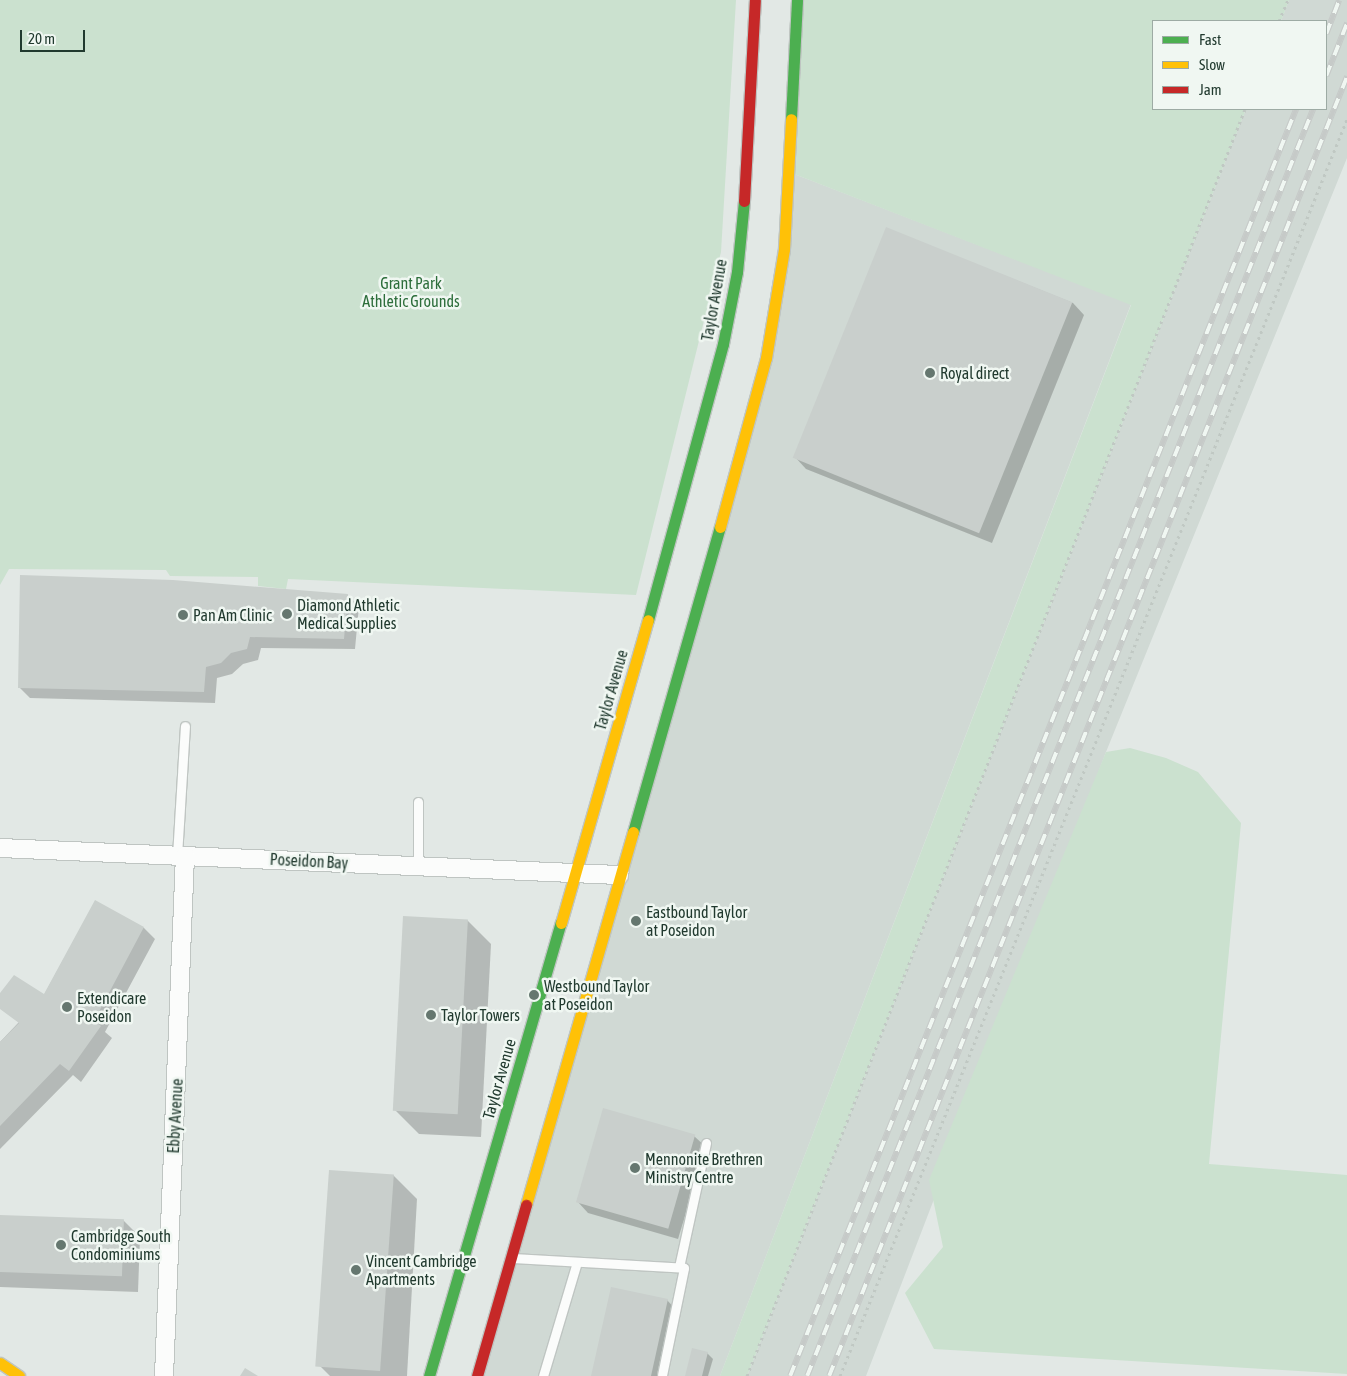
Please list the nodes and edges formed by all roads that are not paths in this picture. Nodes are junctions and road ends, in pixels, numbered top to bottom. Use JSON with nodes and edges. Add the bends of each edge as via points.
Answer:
{"nodes":[{"id":1,"x":755,"y":0,"type":"edge"},
{"id":2,"x":797,"y":0,"type":"edge"},
{"id":3,"x":185,"y":726,"type":"dead end"},
{"id":4,"x":418,"y":802,"type":"dead end"},
{"id":5,"x":0,"y":848,"type":"edge"},
{"id":6,"x":181,"y":856,"type":"junction"},
{"id":7,"x":418,"y":866,"type":"junction"},
{"id":8,"x":576,"y":873,"type":"junction"},
{"id":9,"x":619,"y":875,"type":"junction"},
{"id":10,"x":706,"y":1143,"type":"dead end"},
{"id":11,"x":511,"y":1258,"type":"junction"},
{"id":12,"x":577,"y":1262,"type":"junction"},
{"id":13,"x":680,"y":1267,"type":"junction"},
{"id":14,"x":0,"y":1363,"type":"edge"},
{"id":15,"x":19,"y":1376,"type":"edge"},
{"id":16,"x":164,"y":1376,"type":"edge"},
{"id":17,"x":429,"y":1376,"type":"edge"},
{"id":18,"x":477,"y":1376,"type":"edge"},
{"id":19,"x":543,"y":1376,"type":"edge"},
{"id":20,"x":662,"y":1376,"type":"edge"}],
"edges":[{"from":1,"to":8,"type":"main road","name":"Taylor Avenue","via":[[745,190],[737,272],[724,344]]},
{"from":2,"to":9,"type":"main road","via":[[784,249],[766,358]]},
{"from":3,"to":6,"type":"lane"},
{"from":4,"to":7,"type":"lane"},
{"from":5,"to":6,"type":"street","name":"Poseidon Bay"},
{"from":6,"to":7,"type":"street","name":"Poseidon Bay"},
{"from":6,"to":16,"type":"street","name":"Ebby Avenue"},
{"from":7,"to":8,"type":"street","name":"Poseidon Bay"},
{"from":8,"to":9,"type":"street","name":"Poseidon Bay"},
{"from":8,"to":17,"type":"main road","name":"Taylor Avenue"},
{"from":9,"to":11,"type":"main road"},
{"from":10,"to":13,"type":"lane"},
{"from":11,"to":12,"type":"lane"},
{"from":11,"to":18,"type":"main road"},
{"from":12,"to":13,"type":"lane"},
{"from":12,"to":19,"type":"lane"},
{"from":13,"to":20,"type":"lane","via":[[684,1268]]},
{"from":14,"to":15,"type":"main road"}]}
